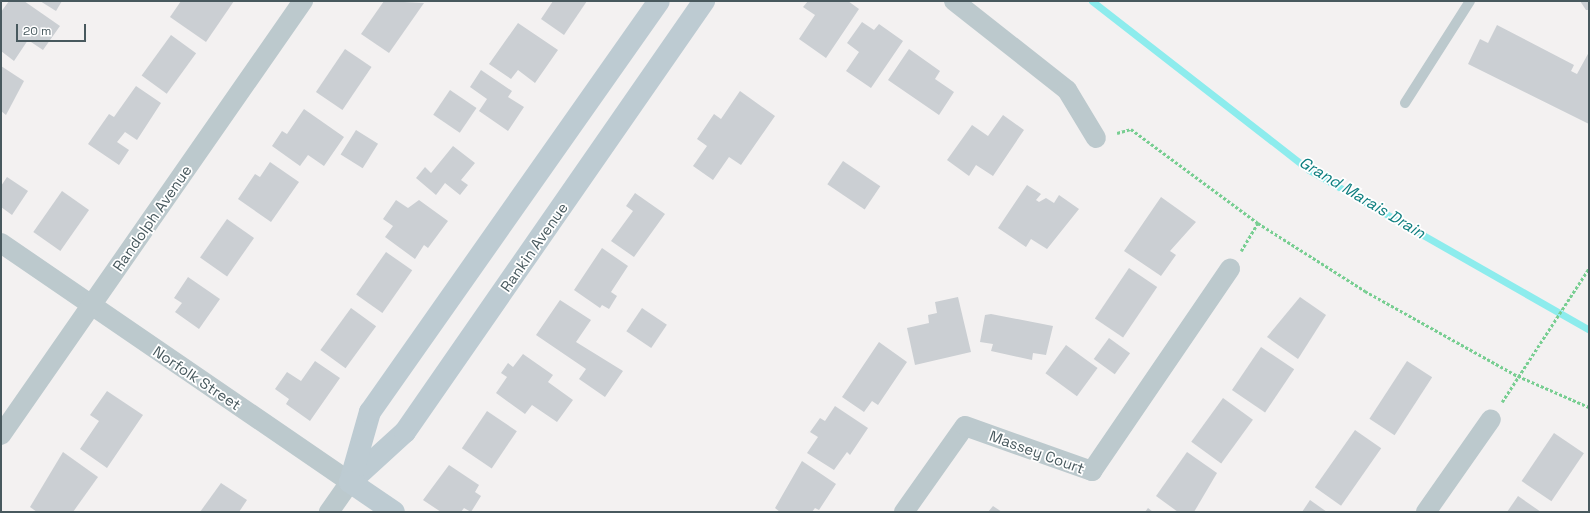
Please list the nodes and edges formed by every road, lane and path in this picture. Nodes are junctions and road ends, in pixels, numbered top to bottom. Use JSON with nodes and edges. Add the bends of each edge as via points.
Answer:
{"nodes":[{"id":1,"x":303,"y":1,"type":"edge"},
{"id":2,"x":659,"y":1,"type":"edge"},
{"id":3,"x":704,"y":1,"type":"edge"},
{"id":4,"x":954,"y":1,"type":"edge"},
{"id":5,"x":1470,"y":1,"type":"edge"},
{"id":6,"x":1405,"y":103,"type":"dead end"},
{"id":7,"x":1131,"y":129,"type":"dead end"},
{"id":8,"x":1096,"y":138,"type":"dead end"},
{"id":9,"x":1258,"y":223,"type":"junction"},
{"id":10,"x":1248,"y":241,"type":"dead end"},
{"id":11,"x":1,"y":243,"type":"edge"},
{"id":12,"x":1589,"y":268,"type":"edge"},
{"id":13,"x":1230,"y":269,"type":"dead end"},
{"id":14,"x":92,"y":305,"type":"junction"},
{"id":15,"x":1518,"y":376,"type":"junction"},
{"id":16,"x":1511,"y":387,"type":"dead end"},
{"id":17,"x":1589,"y":407,"type":"edge"},
{"id":18,"x":1491,"y":419,"type":"dead end"},
{"id":19,"x":1,"y":435,"type":"edge"},
{"id":20,"x":350,"y":482,"type":"junction"},
{"id":21,"x":329,"y":512,"type":"edge"},
{"id":22,"x":394,"y":512,"type":"edge"},
{"id":23,"x":904,"y":512,"type":"edge"},
{"id":24,"x":1426,"y":512,"type":"edge"}],
"edges":[{"from":1,"to":14,"type":"street","name":"Randolph Avenue"},
{"from":2,"to":20,"type":"street","name":"Rankin Avenue","via":[[370,412]]},
{"from":3,"to":20,"type":"street","name":"Rankin Avenue","via":[[405,432]]},
{"from":4,"to":8,"type":"street","via":[[1067,90]]},
{"from":5,"to":6,"type":"lane"},
{"from":7,"to":9,"type":"path"},
{"from":9,"to":10,"type":"path"},
{"from":9,"to":15,"type":"path","via":[[1365,291]]},
{"from":11,"to":14,"type":"street","name":"Norfolk Street"},
{"from":12,"to":15,"type":"path"},
{"from":13,"to":23,"type":"street","name":"Massey Court","via":[[1092,471],[965,426]]},
{"from":14,"to":19,"type":"street","name":"Randolph Avenue"},
{"from":14,"to":20,"type":"street","name":"Norfolk Street"},
{"from":15,"to":16,"type":"path"},
{"from":15,"to":17,"type":"path"},
{"from":18,"to":24,"type":"street"},
{"from":20,"to":21,"type":"street","name":"Rankin Avenue"},
{"from":20,"to":22,"type":"street","name":"Norfolk Street"}]}
